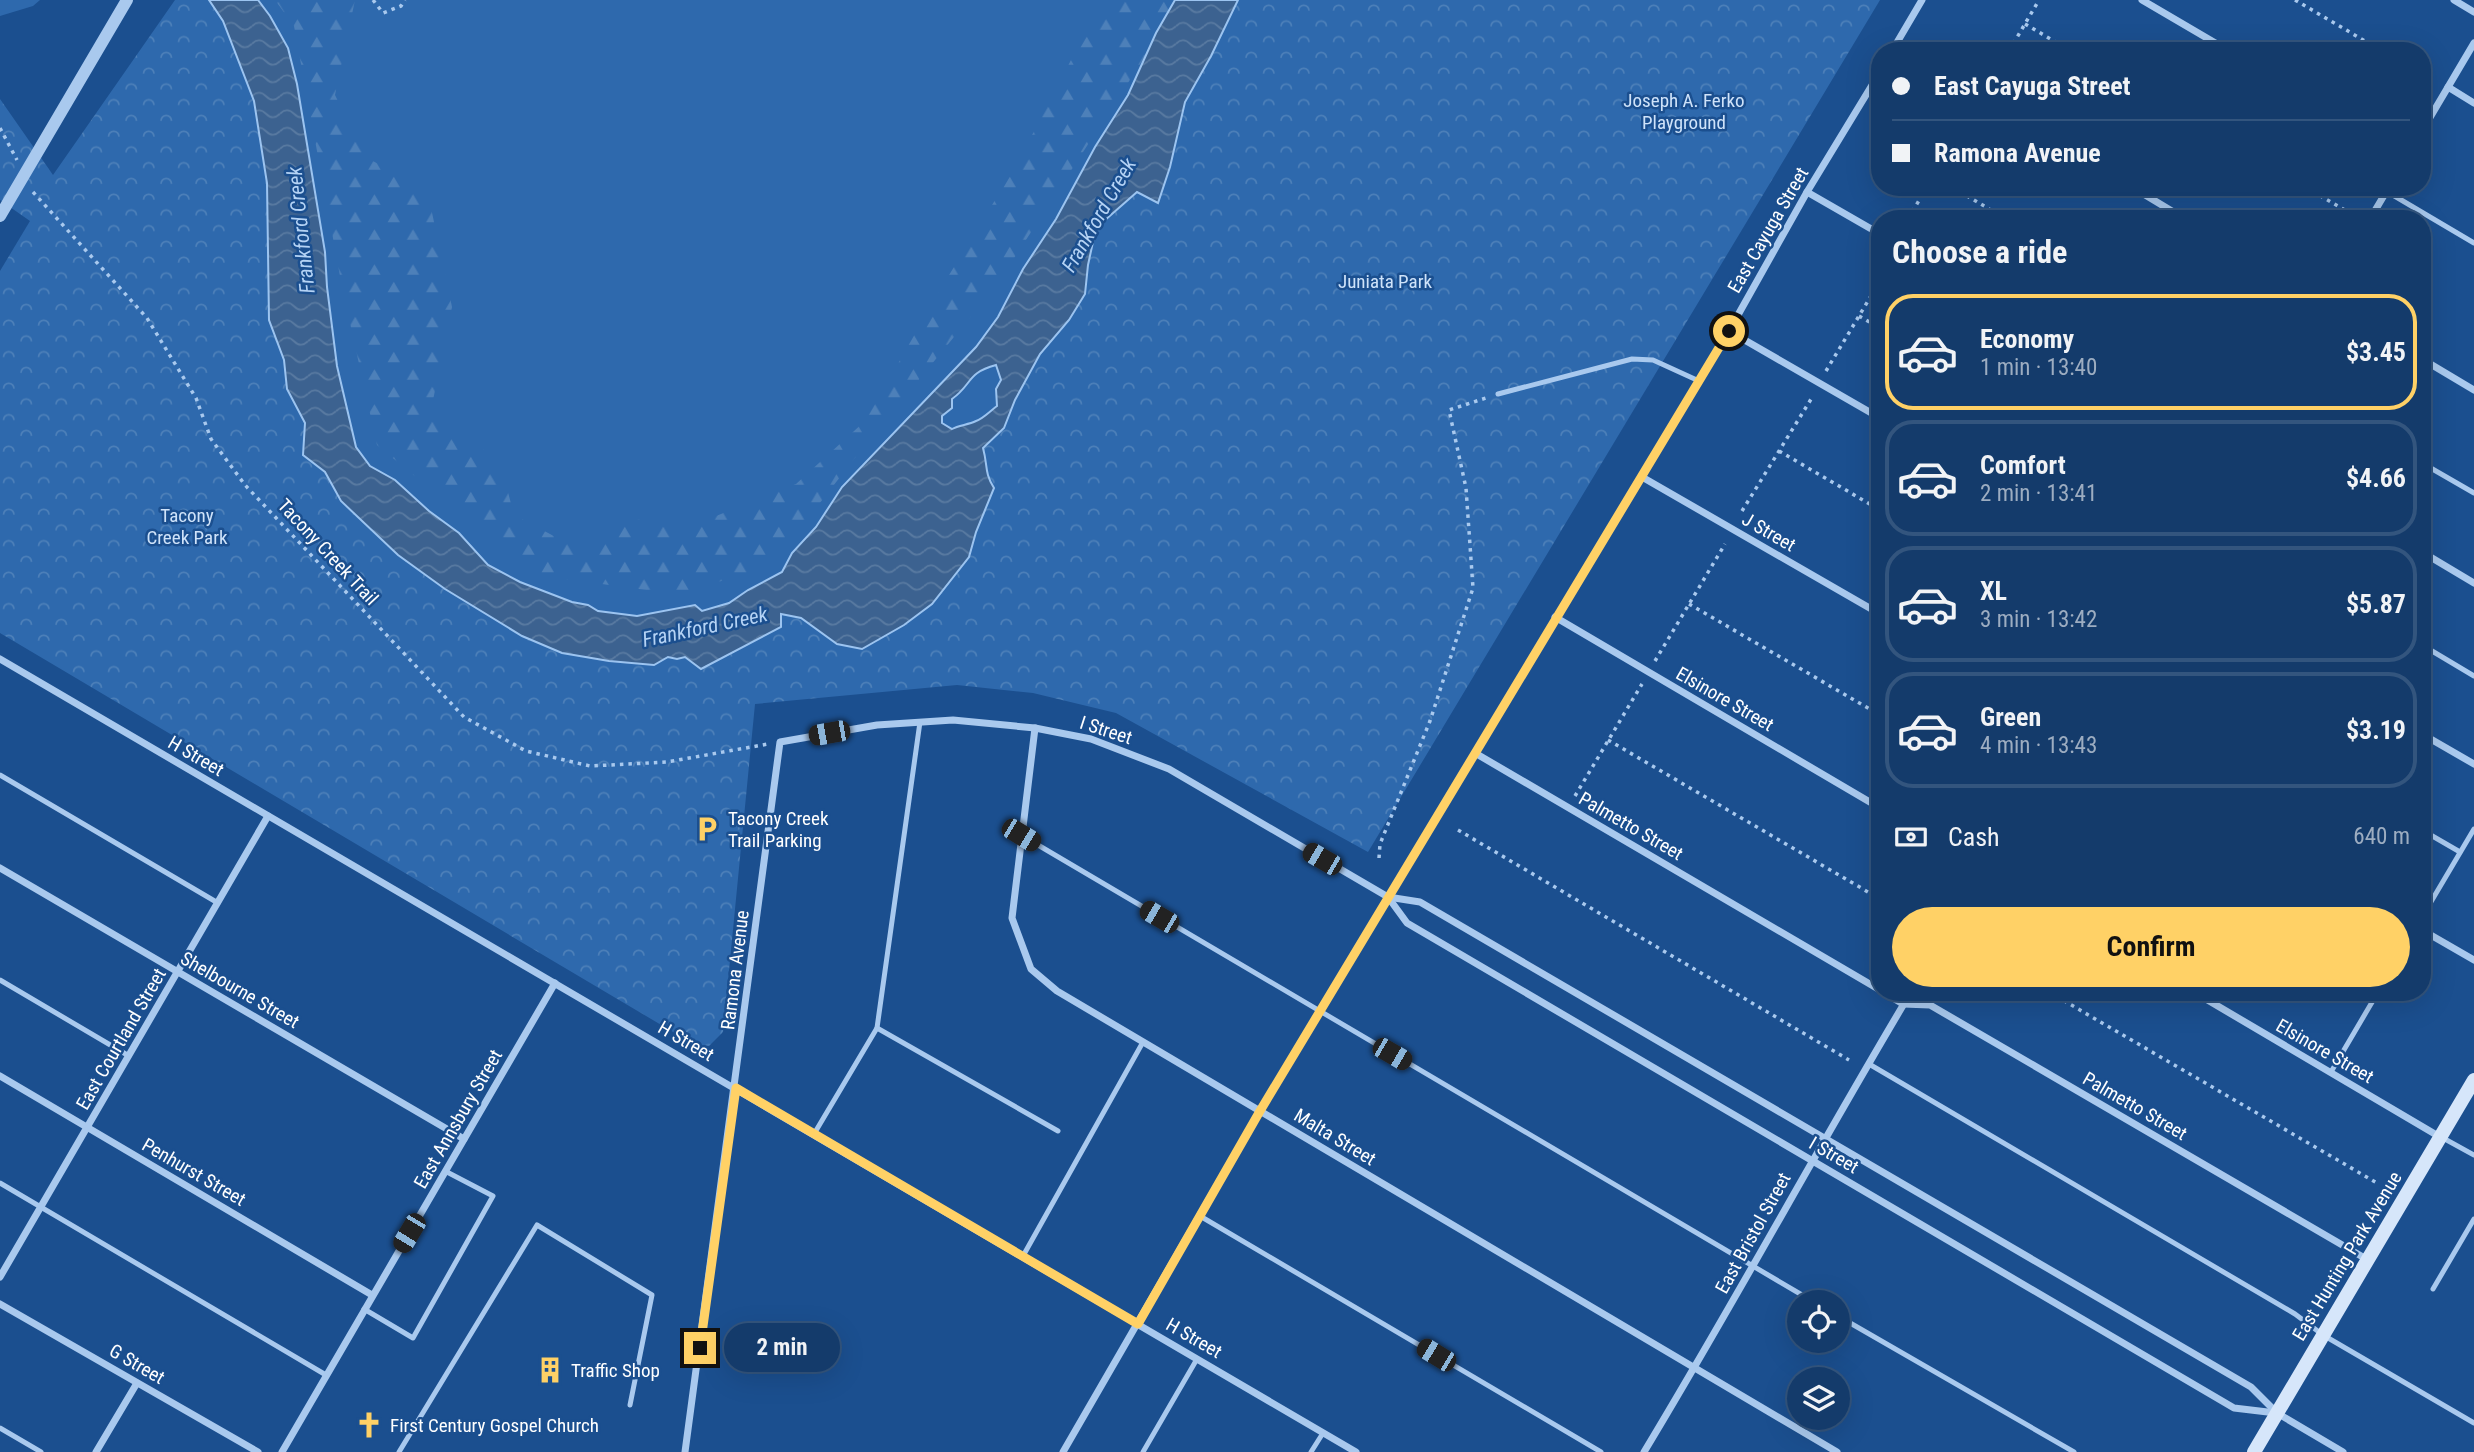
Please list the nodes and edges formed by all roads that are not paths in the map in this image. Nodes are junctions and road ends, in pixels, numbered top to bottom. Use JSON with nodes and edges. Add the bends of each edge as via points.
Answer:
{"nodes":[{"id":1,"x":127,"y":0,"type":"edge"},
{"id":2,"x":1923,"y":0,"type":"edge"},
{"id":3,"x":2142,"y":0,"type":"edge"},
{"id":4,"x":2454,"y":0,"type":"edge"},
{"id":5,"x":2474,"y":12,"type":"edge"},
{"id":6,"x":1900,"y":42,"type":"edge"},
{"id":7,"x":2214,"y":42,"type":"edge"},
{"id":8,"x":2474,"y":43,"type":"edge"},
{"id":9,"x":1871,"y":87,"type":"edge"},
{"id":10,"x":2448,"y":88,"type":"junction"},
{"id":11,"x":2474,"y":103,"type":"edge"},
{"id":12,"x":2431,"y":116,"type":"edge"},
{"id":13,"x":1807,"y":192,"type":"junction"},
{"id":14,"x":2147,"y":196,"type":"edge"},
{"id":15,"x":2399,"y":196,"type":"edge"},
{"id":16,"x":2170,"y":210,"type":"edge"},
{"id":17,"x":2421,"y":210,"type":"edge"},
{"id":18,"x":0,"y":216,"type":"edge"},
{"id":19,"x":2431,"y":216,"type":"edge"},
{"id":20,"x":1871,"y":229,"type":"edge"},
{"id":21,"x":2474,"y":243,"type":"edge"},
{"id":22,"x":1729,"y":331,"type":"junction"},
{"id":23,"x":2431,"y":364,"type":"edge"},
{"id":24,"x":1699,"y":381,"type":"junction"},
{"id":25,"x":2474,"y":390,"type":"edge"},
{"id":26,"x":1498,"y":394,"type":"road end"},
{"id":27,"x":1871,"y":413,"type":"edge"},
{"id":28,"x":2431,"y":468,"type":"edge"},
{"id":29,"x":1642,"y":477,"type":"junction"},
{"id":30,"x":2474,"y":493,"type":"edge"},
{"id":31,"x":2431,"y":557,"type":"edge"},
{"id":32,"x":2474,"y":583,"type":"edge"},
{"id":33,"x":1871,"y":609,"type":"edge"},
{"id":34,"x":1555,"y":617,"type":"junction"},
{"id":35,"x":2431,"y":650,"type":"edge"},
{"id":36,"x":0,"y":659,"type":"edge"},
{"id":37,"x":2474,"y":676,"type":"edge"},
{"id":38,"x":920,"y":722,"type":"junction"},
{"id":39,"x":1035,"y":728,"type":"junction"},
{"id":40,"x":2431,"y":739,"type":"edge"},
{"id":41,"x":780,"y":741,"type":"joint"},
{"id":42,"x":1475,"y":753,"type":"junction"},
{"id":43,"x":2474,"y":764,"type":"edge"},
{"id":44,"x":0,"y":775,"type":"edge"},
{"id":45,"x":1871,"y":803,"type":"edge"},
{"id":46,"x":268,"y":816,"type":"junction"},
{"id":47,"x":2474,"y":829,"type":"edge"},
{"id":48,"x":1021,"y":835,"type":"junction"},
{"id":49,"x":2431,"y":835,"type":"edge"},
{"id":50,"x":2460,"y":852,"type":"junction"},
{"id":51,"x":0,"y":868,"type":"edge"},
{"id":52,"x":1388,"y":897,"type":"junction"},
{"id":53,"x":2431,"y":902,"type":"edge"},
{"id":54,"x":218,"y":903,"type":"junction"},
{"id":55,"x":2431,"y":935,"type":"edge"},
{"id":56,"x":2474,"y":960,"type":"edge"},
{"id":57,"x":178,"y":972,"type":"junction"},
{"id":58,"x":0,"y":979,"type":"edge"},
{"id":59,"x":555,"y":983,"type":"junction"},
{"id":60,"x":1871,"y":985,"type":"edge"},
{"id":61,"x":1898,"y":1001,"type":"edge"},
{"id":62,"x":1905,"y":1001,"type":"edge"},
{"id":63,"x":2209,"y":1001,"type":"edge"},
{"id":64,"x":2372,"y":1002,"type":"edge"},
{"id":65,"x":1903,"y":1004,"type":"junction"},
{"id":66,"x":1320,"y":1012,"type":"junction"},
{"id":67,"x":877,"y":1028,"type":"junction"},
{"id":68,"x":1143,"y":1042,"type":"junction"},
{"id":69,"x":129,"y":1056,"type":"junction"},
{"id":70,"x":1869,"y":1064,"type":"junction"},
{"id":71,"x":2331,"y":1072,"type":"junction"},
{"id":72,"x":0,"y":1076,"type":"edge"},
{"id":73,"x":2474,"y":1080,"type":"edge"},
{"id":74,"x":736,"y":1088,"type":"junction"},
{"id":75,"x":1260,"y":1111,"type":"junction"},
{"id":76,"x":87,"y":1127,"type":"junction"},
{"id":77,"x":1058,"y":1131,"type":"dead end"},
{"id":78,"x":814,"y":1134,"type":"junction"},
{"id":79,"x":2440,"y":1137,"type":"junction"},
{"id":80,"x":1824,"y":1138,"type":"junction"},
{"id":81,"x":464,"y":1139,"type":"junction"},
{"id":82,"x":2474,"y":1155,"type":"edge"},
{"id":83,"x":1812,"y":1160,"type":"junction"},
{"id":84,"x":445,"y":1171,"type":"junction"},
{"id":85,"x":0,"y":1183,"type":"edge"},
{"id":86,"x":40,"y":1206,"type":"junction"},
{"id":87,"x":1200,"y":1216,"type":"junction"},
{"id":88,"x":2474,"y":1219,"type":"edge"},
{"id":89,"x":1023,"y":1256,"type":"junction"},
{"id":90,"x":2368,"y":1260,"type":"junction"},
{"id":91,"x":1752,"y":1266,"type":"junction"},
{"id":92,"x":0,"y":1277,"type":"edge"},
{"id":93,"x":2433,"y":1289,"type":"dead end"},
{"id":94,"x":1793,"y":1290,"type":"edge"},
{"id":95,"x":372,"y":1295,"type":"junction"},
{"id":96,"x":0,"y":1304,"type":"edge"},
{"id":97,"x":364,"y":1309,"type":"junction"},
{"id":98,"x":1850,"y":1323,"type":"edge"},
{"id":99,"x":1138,"y":1324,"type":"junction"},
{"id":100,"x":2323,"y":1335,"type":"junction"},
{"id":101,"x":1197,"y":1359,"type":"junction"},
{"id":102,"x":1695,"y":1368,"type":"junction"},
{"id":103,"x":326,"y":1375,"type":"junction"},
{"id":104,"x":137,"y":1383,"type":"junction"},
{"id":105,"x":630,"y":1405,"type":"dead end"},
{"id":106,"x":2277,"y":1413,"type":"junction"},
{"id":107,"x":2474,"y":1423,"type":"edge"},
{"id":108,"x":0,"y":1429,"type":"edge"},
{"id":109,"x":1323,"y":1433,"type":"junction"},
{"id":110,"x":41,"y":1452,"type":"edge"},
{"id":111,"x":96,"y":1452,"type":"edge"},
{"id":112,"x":258,"y":1452,"type":"edge"},
{"id":113,"x":282,"y":1452,"type":"edge"},
{"id":114,"x":399,"y":1452,"type":"edge"},
{"id":115,"x":685,"y":1452,"type":"edge"},
{"id":116,"x":1063,"y":1452,"type":"edge"},
{"id":117,"x":1143,"y":1452,"type":"edge"},
{"id":118,"x":1311,"y":1452,"type":"edge"},
{"id":119,"x":1356,"y":1452,"type":"edge"},
{"id":120,"x":1601,"y":1452,"type":"edge"},
{"id":121,"x":1644,"y":1452,"type":"edge"},
{"id":122,"x":1837,"y":1452,"type":"edge"},
{"id":123,"x":2074,"y":1452,"type":"edge"},
{"id":124,"x":2254,"y":1452,"type":"edge"},
{"id":125,"x":2343,"y":1452,"type":"edge"}],
"edges":[{"from":1,"to":18,"type":"street","bridge":true},
{"from":2,"to":6,"type":"street"},
{"from":3,"to":7,"type":"street"},
{"from":4,"to":5,"type":"street"},
{"from":8,"to":10,"type":"street"},
{"from":9,"to":13,"type":"street","name":"East Cayuga Street"},
{"from":10,"to":11,"type":"street"},
{"from":10,"to":12,"type":"street"},
{"from":13,"to":20,"type":"street"},
{"from":13,"to":22,"type":"street","name":"East Cayuga Street"},
{"from":14,"to":16,"type":"street"},
{"from":15,"to":17,"type":"lane"},
{"from":19,"to":21,"type":"lane"},
{"from":22,"to":24,"type":"street","name":"East Cayuga Street"},
{"from":22,"to":27,"type":"street"},
{"from":23,"to":25,"type":"street"},
{"from":24,"to":26,"type":"lane","via":[[1653,360],[1632,359]]},
{"from":24,"to":29,"type":"street","name":"East Cayuga Street"},
{"from":28,"to":30,"type":"lane"},
{"from":29,"to":33,"type":"street","name":"J Street"},
{"from":29,"to":34,"type":"street","name":"East Cayuga Street"},
{"from":31,"to":32,"type":"street"},
{"from":34,"to":42,"type":"street","name":"East Cayuga Street"},
{"from":34,"to":45,"type":"street","name":"Elsinore Street"},
{"from":35,"to":37,"type":"lane"},
{"from":36,"to":46,"type":"street","name":"H Street"},
{"from":38,"to":39,"type":"street","name":"I Street","via":[[953,720]]},
{"from":38,"to":41,"type":"street","name":"I Street"},
{"from":38,"to":67,"type":"lane"},
{"from":39,"to":48,"type":"street","name":"Malta Street"},
{"from":39,"to":52,"type":"street","name":"I Street","via":[[1091,739],[1169,769]]},
{"from":40,"to":43,"type":"street"},
{"from":41,"to":74,"type":"street","name":"Ramona Avenue"},
{"from":42,"to":52,"type":"street","name":"East Cayuga Street"},
{"from":42,"to":60,"type":"street","name":"Palmetto Street"},
{"from":44,"to":54,"type":"lane"},
{"from":46,"to":54,"type":"street","name":"East Courtland Street"},
{"from":46,"to":59,"type":"street","name":"H Street"},
{"from":47,"to":50,"type":"lane"},
{"from":48,"to":66,"type":"lane"},
{"from":48,"to":68,"type":"street","name":"Malta Street","via":[[1012,918],[1031,969],[1056,991]]},
{"from":49,"to":50,"type":"lane"},
{"from":50,"to":53,"type":"lane"},
{"from":51,"to":57,"type":"street","name":"Shelbourne Street"},
{"from":52,"to":66,"type":"street","name":"East Cayuga Street"},
{"from":52,"to":80,"type":"street","name":"I Street","via":[[1420,902]]},
{"from":52,"to":83,"type":"street","name":"I Street","via":[[1408,923]]},
{"from":54,"to":57,"type":"street","name":"East Courtland Street"},
{"from":55,"to":56,"type":"street"},
{"from":57,"to":69,"type":"street","name":"East Courtland Street"},
{"from":57,"to":81,"type":"street","name":"Shelbourne Street"},
{"from":58,"to":69,"type":"lane"},
{"from":59,"to":74,"type":"street","name":"H Street"},
{"from":59,"to":81,"type":"street","name":"East Annsbury Street"},
{"from":61,"to":65,"type":"street","name":"Palmetto Street"},
{"from":62,"to":65,"type":"street","name":"East Bristol Street"},
{"from":63,"to":71,"type":"street","name":"Elsinore Street"},
{"from":64,"to":71,"type":"lane"},
{"from":65,"to":70,"type":"street","name":"East Bristol Street"},
{"from":65,"to":90,"type":"street","name":"Palmetto Street","via":[[1930,1005]]},
{"from":66,"to":75,"type":"street","name":"East Cayuga Street"},
{"from":66,"to":91,"type":"lane"},
{"from":67,"to":77,"type":"lane"},
{"from":67,"to":78,"type":"lane"},
{"from":68,"to":75,"type":"street","name":"Malta Street"},
{"from":68,"to":89,"type":"lane"},
{"from":69,"to":76,"type":"street","name":"East Courtland Street"},
{"from":70,"to":80,"type":"street","name":"East Bristol Street"},
{"from":70,"to":100,"type":"lane","via":[[2295,1314]]},
{"from":71,"to":79,"type":"street","name":"Elsinore Street"},
{"from":72,"to":76,"type":"street","name":"Penhurst Street"},
{"from":73,"to":79,"type":"main road","name":"East Hunting Park Avenue"},
{"from":74,"to":78,"type":"street","name":"H Street"},
{"from":74,"to":115,"type":"street","name":"Ramona Avenue"},
{"from":75,"to":87,"type":"street","name":"East Cayuga Street"},
{"from":75,"to":102,"type":"street","name":"Malta Street"},
{"from":76,"to":86,"type":"street","name":"East Courtland Street"},
{"from":76,"to":95,"type":"street","name":"Penhurst Street"},
{"from":78,"to":89,"type":"street","name":"H Street"},
{"from":79,"to":82,"type":"lane"},
{"from":79,"to":90,"type":"main road","name":"East Hunting Park Avenue"},
{"from":80,"to":83,"type":"street","name":"East Bristol Street"},
{"from":80,"to":106,"type":"street","name":"I Street","via":[[2251,1387]]},
{"from":81,"to":84,"type":"street","name":"East Annsbury Street"},
{"from":83,"to":91,"type":"street","name":"East Bristol Street"},
{"from":83,"to":106,"type":"street","name":"I Street","via":[[2235,1408]]},
{"from":84,"to":95,"type":"street","name":"East Annsbury Street"},
{"from":84,"to":97,"type":"lane","via":[[492,1196],[413,1338]]},
{"from":85,"to":86,"type":"lane"},
{"from":86,"to":92,"type":"street","name":"East Courtland Street"},
{"from":86,"to":103,"type":"lane"},
{"from":87,"to":99,"type":"street","name":"East Cayuga Street"},
{"from":87,"to":120,"type":"lane"},
{"from":88,"to":93,"type":"lane"},
{"from":89,"to":99,"type":"street","name":"H Street"},
{"from":90,"to":100,"type":"main road","name":"East Hunting Park Avenue"},
{"from":91,"to":94,"type":"lane"},
{"from":91,"to":102,"type":"street","name":"East Bristol Street"},
{"from":95,"to":97,"type":"street","name":"East Annsbury Street"},
{"from":96,"to":104,"type":"street","name":"G Street"},
{"from":97,"to":103,"type":"street","name":"East Annsbury Street"},
{"from":98,"to":123,"type":"lane"},
{"from":99,"to":101,"type":"street","name":"H Street"},
{"from":99,"to":116,"type":"street","name":"East Cayuga Street"},
{"from":100,"to":106,"type":"main road","name":"East Hunting Park Avenue"},
{"from":100,"to":107,"type":"lane"},
{"from":101,"to":109,"type":"street","name":"H Street"},
{"from":101,"to":117,"type":"lane"},
{"from":102,"to":121,"type":"street","name":"East Bristol Street"},
{"from":102,"to":122,"type":"street","name":"Malta Street"},
{"from":103,"to":113,"type":"street","name":"East Annsbury Street"},
{"from":104,"to":111,"type":"street"},
{"from":104,"to":112,"type":"street","name":"G Street"},
{"from":105,"to":114,"type":"lane","via":[[652,1295],[537,1225]]},
{"from":106,"to":124,"type":"main road","name":"East Hunting Park Avenue"},
{"from":106,"to":125,"type":"street","name":"I Street"},
{"from":108,"to":110,"type":"lane"},
{"from":109,"to":118,"type":"lane"},
{"from":109,"to":119,"type":"street","name":"H Street"}]}
